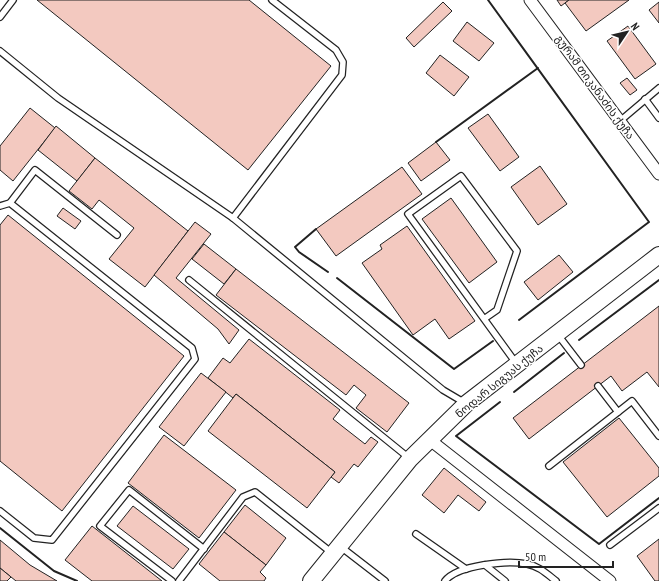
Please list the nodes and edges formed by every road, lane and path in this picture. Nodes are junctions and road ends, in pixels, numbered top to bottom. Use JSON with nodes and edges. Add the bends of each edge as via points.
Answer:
{"nodes":[{"id":1,"x":13,"y":0,"type":"edge"},
{"id":2,"x":272,"y":0,"type":"edge"},
{"id":3,"x":530,"y":0,"type":"edge"},
{"id":4,"x":0,"y":17,"type":"edge"},
{"id":5,"x":0,"y":51,"type":"edge"},
{"id":6,"x":659,"y":88,"type":"edge"},
{"id":7,"x":645,"y":99,"type":"junction"},
{"id":8,"x":659,"y":118,"type":"edge"},
{"id":9,"x":620,"y":121,"type":"junction"},
{"id":10,"x":659,"y":174,"type":"edge"},
{"id":11,"x":10,"y":203,"type":"junction"},
{"id":12,"x":0,"y":206,"type":"edge"},
{"id":13,"x":233,"y":218,"type":"junction"},
{"id":14,"x":117,"y":234,"type":"dead end"},
{"id":15,"x":659,"y":255,"type":"edge"},
{"id":16,"x":189,"y":280,"type":"dead end"},
{"id":17,"x":484,"y":319,"type":"junction"},
{"id":18,"x":557,"y":334,"type":"junction"},
{"id":19,"x":517,"y":365,"type":"junction"},
{"id":20,"x":581,"y":365,"type":"dead end"},
{"id":21,"x":598,"y":386,"type":"dead end"},
{"id":22,"x":467,"y":403,"type":"junction"},
{"id":23,"x":618,"y":412,"type":"junction"},
{"id":24,"x":659,"y":436,"type":"edge"},
{"id":25,"x":430,"y":440,"type":"junction"},
{"id":26,"x":410,"y":459,"type":"junction"},
{"id":27,"x":549,"y":466,"type":"dead end"},
{"id":28,"x":659,"y":508,"type":"edge"},
{"id":29,"x":0,"y":511,"type":"edge"},
{"id":30,"x":416,"y":534,"type":"dead end"},
{"id":31,"x":610,"y":545,"type":"dead end"},
{"id":32,"x":204,"y":549,"type":"junction"},
{"id":33,"x":336,"y":549,"type":"junction"},
{"id":34,"x":485,"y":565,"type":"junction"},
{"id":35,"x":466,"y":569,"type":"junction"},
{"id":36,"x":172,"y":581,"type":"edge"},
{"id":37,"x":179,"y":581,"type":"edge"},
{"id":38,"x":311,"y":581,"type":"edge"},
{"id":39,"x":385,"y":581,"type":"edge"},
{"id":40,"x":445,"y":581,"type":"edge"},
{"id":41,"x":505,"y":581,"type":"edge"},
{"id":42,"x":556,"y":581,"type":"edge"},
{"id":43,"x":610,"y":581,"type":"edge"}],
"edges":[{"from":1,"to":4,"type":"lane"},
{"from":2,"to":13,"type":"lane","via":[[336,50],[343,62],[342,75]]},
{"from":3,"to":9,"type":"street","name":"გურამ თიკანაძის ქუჩა"},
{"from":5,"to":13,"type":"lane","via":[[58,98]]},
{"from":6,"to":7,"type":"lane"},
{"from":7,"to":8,"type":"lane"},
{"from":7,"to":9,"type":"lane"},
{"from":9,"to":10,"type":"street","name":"გურამ თიკანაძის ქუჩა"},
{"from":11,"to":12,"type":"lane"},
{"from":11,"to":14,"type":"lane","via":[[35,170]]},
{"from":11,"to":29,"type":"lane","via":[[192,348],[195,359],[52,540],[34,538]]},
{"from":13,"to":22,"type":"lane","via":[[443,390]]},
{"from":15,"to":18,"type":"street","name":"ნოდარ სიგუას ქუჩა"},
{"from":16,"to":26,"type":"lane"},
{"from":17,"to":17,"type":"lane","via":[[408,214],[461,176],[517,251],[497,310]]},
{"from":17,"to":19,"type":"lane"},
{"from":18,"to":19,"type":"street","name":"ნოდარ სიგუას ქუჩა"},
{"from":18,"to":20,"type":"lane"},
{"from":19,"to":22,"type":"street","name":"ნოდარ სიგუას ქუჩა"},
{"from":21,"to":23,"type":"lane"},
{"from":22,"to":25,"type":"street","name":"ნოდარ სიგუას ქუჩა"},
{"from":23,"to":24,"type":"lane","via":[[632,401]]},
{"from":23,"to":27,"type":"lane"},
{"from":25,"to":26,"type":"street","name":"ნოდარ სიგუას ქუჩა"},
{"from":25,"to":43,"type":"street"},
{"from":26,"to":33,"type":"street","name":"ნოდარ სიგუას ქუჩა"},
{"from":28,"to":31,"type":"lane"},
{"from":30,"to":35,"type":"lane"},
{"from":32,"to":33,"type":"lane","via":[[243,497],[255,492]]},
{"from":32,"to":36,"type":"lane","via":[[129,490],[100,526]]},
{"from":32,"to":37,"type":"lane"},
{"from":33,"to":38,"type":"street","name":"ნოდარ სიგუას ქუჩა"},
{"from":33,"to":39,"type":"lane"},
{"from":34,"to":35,"type":"lane"},
{"from":34,"to":41,"type":"lane"},
{"from":34,"to":42,"type":"lane","via":[[527,564],[541,569]]},
{"from":35,"to":40,"type":"lane","via":[[448,576]]}]}
